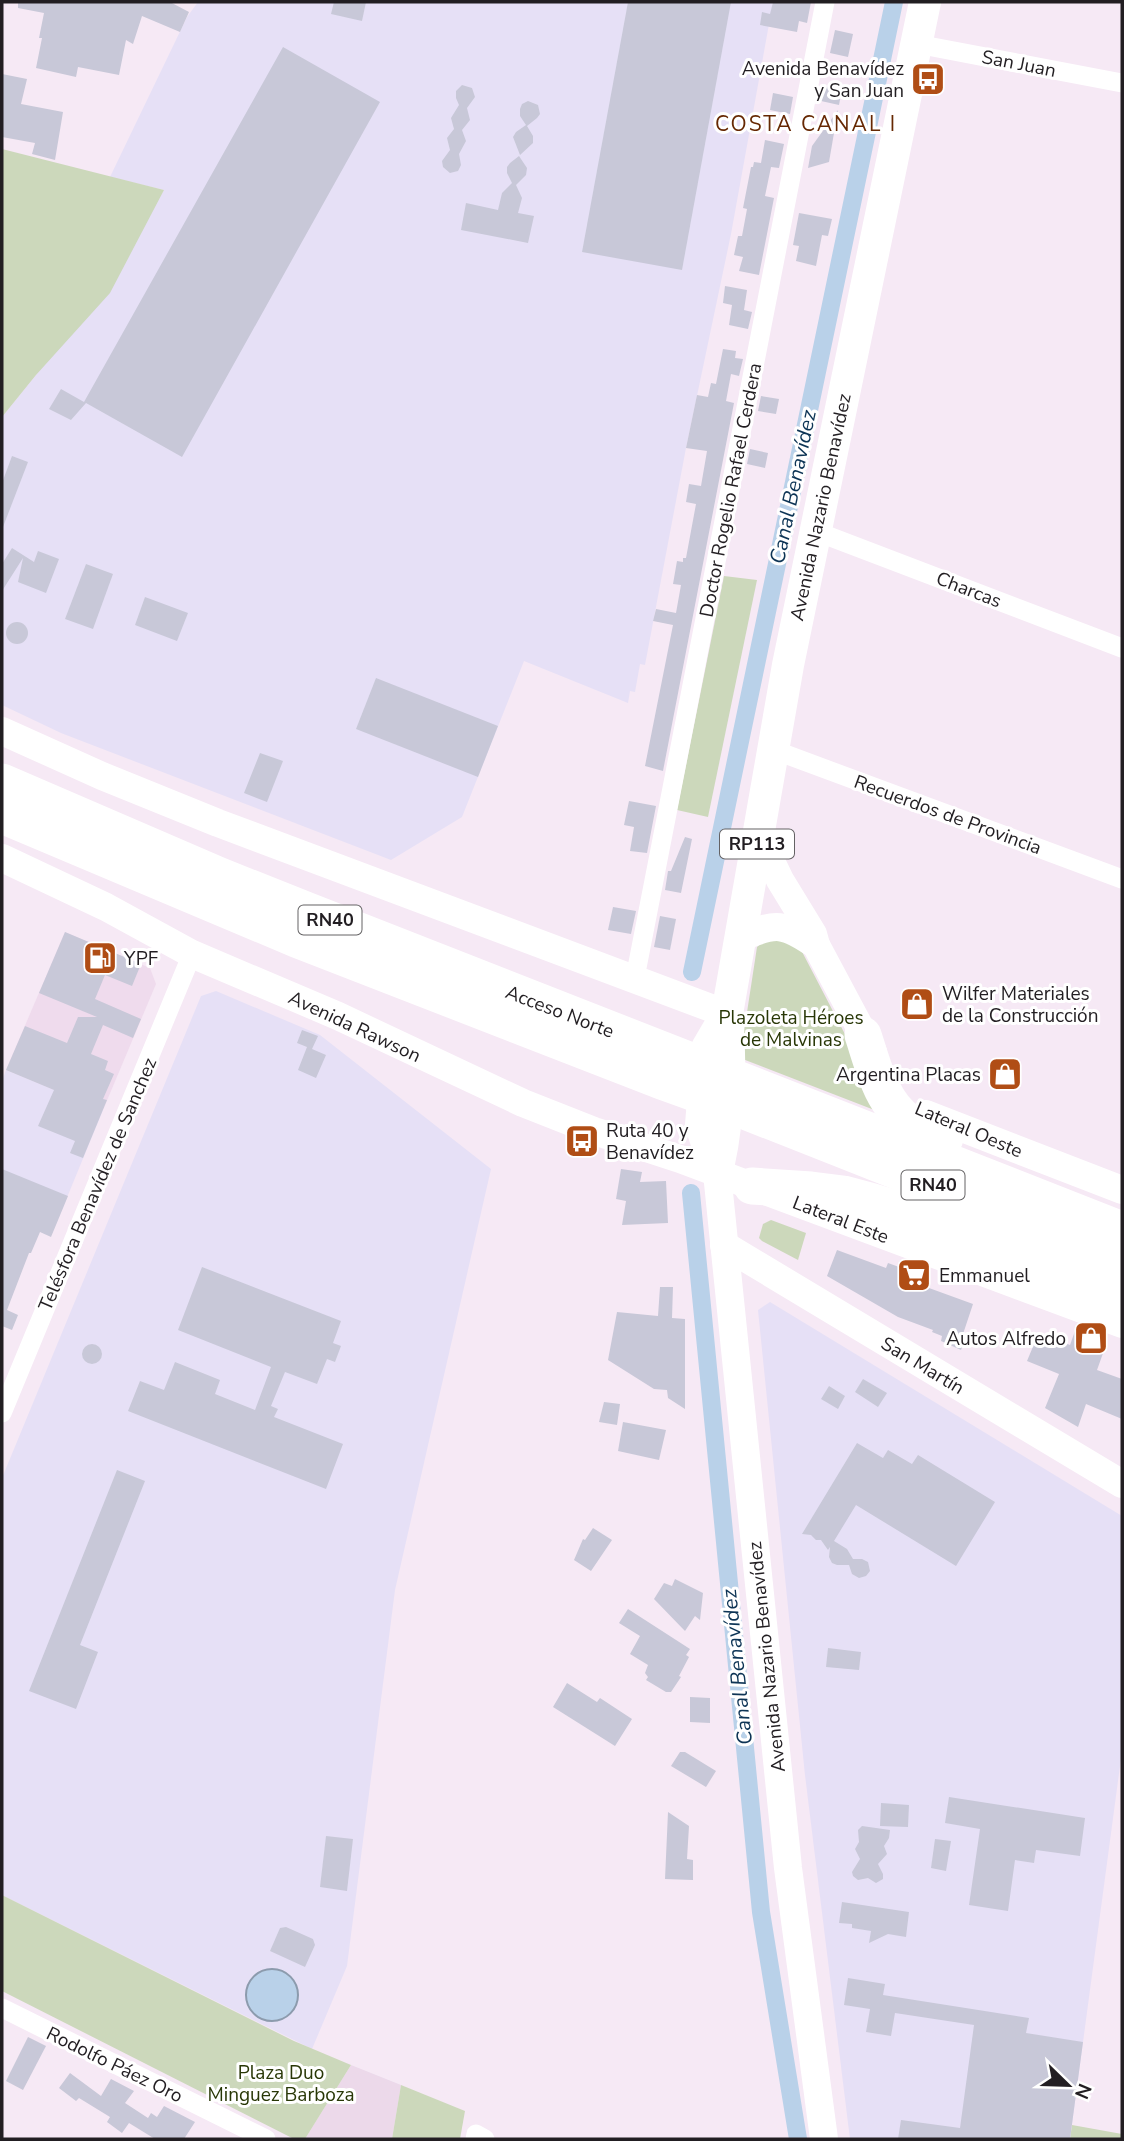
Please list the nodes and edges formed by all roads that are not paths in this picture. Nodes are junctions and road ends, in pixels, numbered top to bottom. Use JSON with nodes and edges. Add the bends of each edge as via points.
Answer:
{"nodes":[{"id":1,"x":825,"y":2,"type":"edge"},
{"id":2,"x":925,"y":2,"type":"edge"},
{"id":3,"x":917,"y":44,"type":"junction"},
{"id":4,"x":1122,"y":83,"type":"edge"},
{"id":5,"x":816,"y":531,"type":"junction"},
{"id":6,"x":1122,"y":648,"type":"edge"},
{"id":7,"x":2,"y":731,"type":"edge"},
{"id":8,"x":774,"y":750,"type":"junction"},
{"id":9,"x":2,"y":782,"type":"edge"},
{"id":10,"x":2,"y":815,"type":"edge"},
{"id":11,"x":759,"y":836,"type":"junction"},
{"id":12,"x":2,"y":858,"type":"edge"},
{"id":13,"x":1122,"y":879,"type":"edge"},
{"id":14,"x":740,"y":938,"type":"junction"},
{"id":15,"x":816,"y":945,"type":"junction"},
{"id":16,"x":192,"y":954,"type":"junction"},
{"id":17,"x":635,"y":978,"type":"junction"},
{"id":18,"x":727,"y":1014,"type":"junction"},
{"id":19,"x":863,"y":1035,"type":"junction"},
{"id":20,"x":660,"y":1065,"type":"junction"},
{"id":21,"x":745,"y":1096,"type":"junction"},
{"id":22,"x":717,"y":1173,"type":"junction"},
{"id":23,"x":752,"y":1185,"type":"junction"},
{"id":24,"x":1122,"y":1190,"type":"edge"},
{"id":25,"x":1122,"y":1207,"type":"edge"},
{"id":26,"x":1122,"y":1230,"type":"edge"},
{"id":27,"x":724,"y":1245,"type":"junction"},
{"id":28,"x":1122,"y":1260,"type":"edge"},
{"id":29,"x":1122,"y":1292,"type":"edge"},
{"id":30,"x":1122,"y":1324,"type":"edge"},
{"id":31,"x":2,"y":1413,"type":"edge"},
{"id":32,"x":1122,"y":1484,"type":"edge"},
{"id":33,"x":5,"y":2016,"type":"edge"},
{"id":34,"x":266,"y":2139,"type":"edge"},
{"id":35,"x":824,"y":2139,"type":"edge"}],
"edges":[{"from":1,"to":17,"type":"street","name":"Doctor Rogelio Rafael Cerdera"},
{"from":2,"to":3,"type":"main road","name":"Avenida Nazario Benavídez","number":"RP113"},
{"from":3,"to":4,"type":"street","name":"San Juan"},
{"from":3,"to":5,"type":"main road","name":"Avenida Nazario Benavídez","number":"RP113"},
{"from":5,"to":6,"type":"street","name":"Charcas"},
{"from":5,"to":8,"type":"main road","name":"Avenida Nazario Benavídez","number":"RP113"},
{"from":7,"to":17,"type":"street","via":[[218,823]]},
{"from":8,"to":11,"type":"main road","name":"Avenida Nazario Benavídez","number":"RP113"},
{"from":8,"to":13,"type":"street","name":"Recuerdos de Provincia"},
{"from":9,"to":20,"type":"highway","name":"Acceso Norte","number":"RN40"},
{"from":10,"to":20,"type":"highway","name":"Acceso Norte","number":"RN40","via":[[261,925]]},
{"from":11,"to":14,"type":"main road","name":"Avenida Nazario Benavídez","number":"RP113"},
{"from":11,"to":15,"type":"street","name":"Lateral Oeste"},
{"from":12,"to":16,"type":"street","name":"Avenida Rawson"},
{"from":14,"to":15,"type":"street","via":[[777,926],[800,933]]},
{"from":14,"to":18,"type":"main road","name":"Avenida Nazario Benavídez","number":"RP113"},
{"from":15,"to":19,"type":"street","name":"Lateral Oeste"},
{"from":16,"to":22,"type":"street","name":"Avenida Rawson","via":[[523,1103]]},
{"from":16,"to":31,"type":"street","name":"Telésfora Benavídez de Sanchez"},
{"from":17,"to":18,"type":"street"},
{"from":18,"to":22,"type":"main road","name":"Avenida Nazario Benavídez","number":"RP113","via":[[726,1132]]},
{"from":19,"to":24,"type":"street","name":"Lateral Oeste","via":[[911,1106]]},
{"from":19,"to":25,"type":"highway","via":[[883,1091],[911,1124]]},
{"from":20,"to":21,"type":"highway","name":"Acceso Norte","number":"RN40"},
{"from":21,"to":26,"type":"highway","name":"Acceso Norte","number":"RN40"},
{"from":21,"to":28,"type":"highway","name":"Acceso Norte","number":"RN40"},
{"from":22,"to":23,"type":"street","name":"Lateral Este"},
{"from":22,"to":27,"type":"street","name":"Avenida Nazario Benavídez","number":"RP113"},
{"from":23,"to":29,"type":"highway","via":[[822,1191],[873,1202]]},
{"from":23,"to":30,"type":"street","name":"Lateral Este"},
{"from":27,"to":32,"type":"street","name":"San Martín"},
{"from":27,"to":35,"type":"street","name":"Avenida Nazario Benavídez","number":"RP113","via":[[788,1868]]},
{"from":33,"to":34,"type":"street","name":"Rodolfo Páez Oro"}]}
